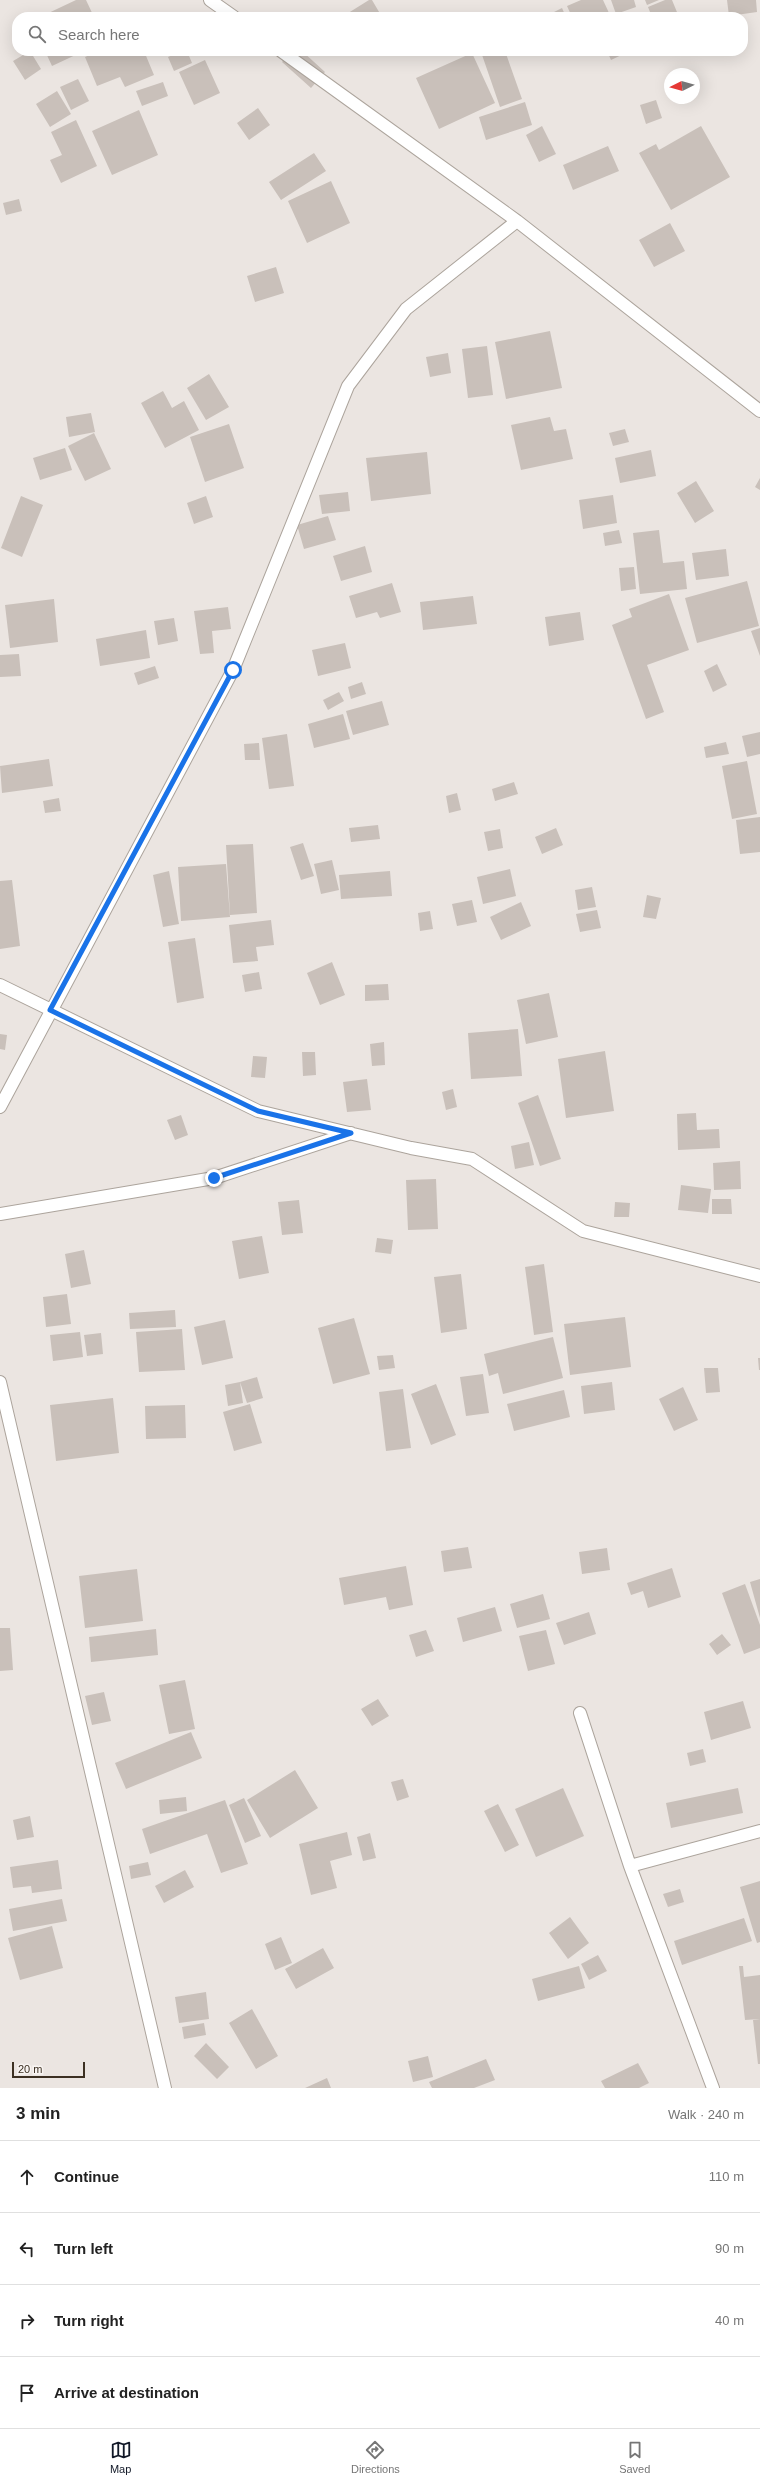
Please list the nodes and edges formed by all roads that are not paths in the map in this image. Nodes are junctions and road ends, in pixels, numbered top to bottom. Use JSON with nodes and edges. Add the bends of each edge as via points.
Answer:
{"nodes":[{"id":1,"x":210,"y":0,"type":"edge"},
{"id":2,"x":227,"y":12,"type":"edge"},
{"id":3,"x":288,"y":56,"type":"edge"},
{"id":4,"x":517,"y":221,"type":"junction"},
{"id":5,"x":760,"y":412,"type":"edge"},
{"id":6,"x":0,"y":985,"type":"edge"},
{"id":7,"x":50,"y":1010,"type":"junction"},
{"id":8,"x":0,"y":1107,"type":"edge"},
{"id":9,"x":351,"y":1133,"type":"junction"},
{"id":10,"x":0,"y":1214,"type":"edge"},
{"id":11,"x":760,"y":1276,"type":"edge"},
{"id":12,"x":0,"y":1382,"type":"edge"},
{"id":13,"x":580,"y":1713,"type":"dead end"},
{"id":14,"x":760,"y":1831,"type":"edge"},
{"id":15,"x":630,"y":1866,"type":"junction"},
{"id":16,"x":166,"y":2088,"type":"edge"},
{"id":17,"x":713,"y":2088,"type":"edge"}],
"edges":[{"from":1,"to":2,"type":"street"},
{"from":3,"to":4,"type":"street"},
{"from":4,"to":5,"type":"street"},
{"from":4,"to":7,"type":"street","via":[[406,309],[348,386],[233,670]]},
{"from":6,"to":7,"type":"street"},
{"from":7,"to":8,"type":"street"},
{"from":7,"to":9,"type":"street","via":[[258,1111]]},
{"from":9,"to":10,"type":"street","via":[[214,1178]]},
{"from":9,"to":11,"type":"street","via":[[411,1148],[472,1159],[583,1231]]},
{"from":12,"to":16,"type":"street"},
{"from":13,"to":15,"type":"street"},
{"from":14,"to":15,"type":"street"},
{"from":15,"to":17,"type":"street"}]}
